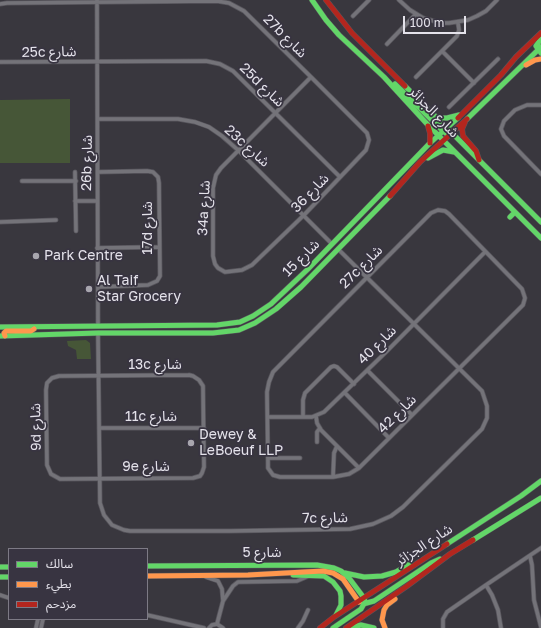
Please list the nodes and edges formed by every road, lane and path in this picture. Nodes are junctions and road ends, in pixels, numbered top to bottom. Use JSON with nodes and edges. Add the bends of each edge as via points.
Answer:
{"nodes":[{"id":1,"x":312,"y":0,"type":"edge"},
{"id":2,"x":326,"y":0,"type":"edge"},
{"id":3,"x":369,"y":0,"type":"edge"},
{"id":4,"x":399,"y":0,"type":"edge"},
{"id":5,"x":497,"y":0,"type":"edge"},
{"id":6,"x":97,"y":1,"type":"edge"},
{"id":7,"x":0,"y":4,"type":"edge"},
{"id":8,"x":416,"y":14,"type":"junction"},
{"id":9,"x":353,"y":16,"type":"dead end"},
{"id":10,"x":458,"y":23,"type":"junction"},
{"id":11,"x":541,"y":33,"type":"edge"},
{"id":12,"x":541,"y":39,"type":"edge"},
{"id":13,"x":387,"y":44,"type":"dead end"},
{"id":14,"x":529,"y":46,"type":"junction"},
{"id":15,"x":540,"y":48,"type":"edge"},
{"id":16,"x":442,"y":52,"type":"junction"},
{"id":17,"x":498,"y":59,"type":"dead end"},
{"id":18,"x":541,"y":59,"type":"edge"},
{"id":19,"x":0,"y":62,"type":"edge"},
{"id":20,"x":98,"y":62,"type":"junction"},
{"id":21,"x":520,"y":68,"type":"junction"},
{"id":22,"x":311,"y":77,"type":"junction"},
{"id":23,"x":384,"y":77,"type":"junction"},
{"id":24,"x":416,"y":77,"type":"dead end"},
{"id":25,"x":474,"y":83,"type":"junction"},
{"id":26,"x":541,"y":105,"type":"edge"},
{"id":27,"x":450,"y":107,"type":"dead end"},
{"id":28,"x":275,"y":113,"type":"junction"},
{"id":29,"x":462,"y":114,"type":"junction"},
{"id":30,"x":437,"y":118,"type":"junction"},
{"id":31,"x":98,"y":119,"type":"junction"},
{"id":32,"x":466,"y":120,"type":"junction"},
{"id":33,"x":428,"y":125,"type":"junction"},
{"id":34,"x":364,"y":130,"type":"joint"},
{"id":35,"x":443,"y":132,"type":"junction"},
{"id":36,"x":452,"y":134,"type":"junction"},
{"id":37,"x":444,"y":141,"type":"junction"},
{"id":38,"x":430,"y":143,"type":"junction"},
{"id":39,"x":238,"y":150,"type":"junction"},
{"id":40,"x":456,"y":152,"type":"junction"},
{"id":41,"x":480,"y":161,"type":"junction"},
{"id":42,"x":420,"y":162,"type":"junction"},
{"id":43,"x":76,"y":172,"type":"dead end"},
{"id":44,"x":98,"y":172,"type":"junction"},
{"id":45,"x":541,"y":174,"type":"edge"},
{"id":46,"x":340,"y":177,"type":"junction"},
{"id":47,"x":22,"y":181,"type":"dead end"},
{"id":48,"x":76,"y":181,"type":"junction"},
{"id":49,"x":97,"y":200,"type":"junction"},
{"id":50,"x":76,"y":201,"type":"junction"},
{"id":51,"x":515,"y":212,"type":"junction"},
{"id":52,"x":304,"y":215,"type":"junction"},
{"id":53,"x":510,"y":217,"type":"dead end"},
{"id":54,"x":56,"y":220,"type":"dead end"},
{"id":55,"x":0,"y":222,"type":"edge"},
{"id":56,"x":541,"y":222,"type":"edge"},
{"id":57,"x":76,"y":231,"type":"dead end"},
{"id":58,"x":541,"y":238,"type":"edge"},
{"id":59,"x":332,"y":244,"type":"junction"},
{"id":60,"x":159,"y":247,"type":"junction"},
{"id":61,"x":97,"y":248,"type":"junction"},
{"id":62,"x":338,"y":249,"type":"junction"},
{"id":63,"x":485,"y":252,"type":"junction"},
{"id":64,"x":252,"y":264,"type":"joint"},
{"id":65,"x":308,"y":269,"type":"junction"},
{"id":66,"x":367,"y":278,"type":"junction"},
{"id":67,"x":98,"y":287,"type":"junction"},
{"id":68,"x":301,"y":287,"type":"junction"},
{"id":69,"x":523,"y":305,"type":"joint"},
{"id":70,"x":414,"y":324,"type":"junction"},
{"id":71,"x":98,"y":326,"type":"junction"},
{"id":72,"x":178,"y":326,"type":"junction"},
{"id":73,"x":0,"y":327,"type":"edge"},
{"id":74,"x":37,"y":327,"type":"junction"},
{"id":75,"x":98,"y":333,"type":"junction"},
{"id":76,"x":156,"y":334,"type":"junction"},
{"id":77,"x":3,"y":336,"type":"edge"},
{"id":78,"x":459,"y":369,"type":"junction"},
{"id":79,"x":368,"y":371,"type":"junction"},
{"id":80,"x":99,"y":376,"type":"junction"},
{"id":81,"x":354,"y":384,"type":"junction"},
{"id":82,"x":345,"y":393,"type":"junction"},
{"id":83,"x":412,"y":415,"type":"junction"},
{"id":84,"x":316,"y":416,"type":"junction"},
{"id":85,"x":268,"y":418,"type":"junction"},
{"id":86,"x":303,"y":418,"type":"junction"},
{"id":87,"x":99,"y":428,"type":"junction"},
{"id":88,"x":204,"y":428,"type":"junction"},
{"id":89,"x":320,"y":428,"type":"junction"},
{"id":90,"x":389,"y":438,"type":"junction"},
{"id":91,"x":317,"y":442,"type":"dead end"},
{"id":92,"x":337,"y":446,"type":"junction"},
{"id":93,"x":268,"y":458,"type":"junction"},
{"id":94,"x":300,"y":458,"type":"dead end"},
{"id":95,"x":268,"y":464,"type":"joint"},
{"id":96,"x":359,"y":468,"type":"junction"},
{"id":97,"x":334,"y":477,"type":"junction"},
{"id":98,"x":99,"y":478,"type":"junction"},
{"id":99,"x":541,"y":481,"type":"edge"},
{"id":100,"x":541,"y":498,"type":"edge"},
{"id":101,"x":541,"y":548,"type":"edge"},
{"id":102,"x":530,"y":556,"type":"junction"},
{"id":103,"x":427,"y":557,"type":"junction"},
{"id":104,"x":444,"y":558,"type":"junction"},
{"id":105,"x":148,"y":566,"type":"edge"},
{"id":106,"x":344,"y":573,"type":"junction"},
{"id":107,"x":248,"y":575,"type":"junction"},
{"id":108,"x":312,"y":575,"type":"junction"},
{"id":109,"x":148,"y":576,"type":"edge"},
{"id":110,"x":199,"y":576,"type":"junction"},
{"id":111,"x":486,"y":585,"type":"junction"},
{"id":112,"x":407,"y":586,"type":"junction"},
{"id":113,"x":223,"y":601,"type":"junction"},
{"id":114,"x":365,"y":601,"type":"junction"},
{"id":115,"x":359,"y":602,"type":"junction"},
{"id":116,"x":308,"y":610,"type":"dead end"},
{"id":117,"x":148,"y":615,"type":"edge"},
{"id":118,"x":334,"y":617,"type":"junction"},
{"id":119,"x":217,"y":624,"type":"junction"},
{"id":120,"x":541,"y":627,"type":"edge"},
{"id":121,"x":204,"y":628,"type":"edge"},
{"id":122,"x":209,"y":628,"type":"edge"},
{"id":123,"x":223,"y":628,"type":"edge"},
{"id":124,"x":298,"y":628,"type":"edge"},
{"id":125,"x":320,"y":628,"type":"edge"},
{"id":126,"x":333,"y":628,"type":"edge"},
{"id":127,"x":346,"y":628,"type":"edge"},
{"id":128,"x":350,"y":628,"type":"edge"},
{"id":129,"x":374,"y":628,"type":"edge"},
{"id":130,"x":385,"y":628,"type":"edge"},
{"id":131,"x":443,"y":628,"type":"edge"},
{"id":132,"x":501,"y":628,"type":"edge"}],
"edges":[{"from":1,"to":23,"type":"street","name":"شارع الجزائر","via":[[339,35]]},
{"from":2,"to":30,"type":"street","name":"شارع الجزائر","via":[[349,30]]},
{"from":3,"to":9,"type":"street"},
{"from":4,"to":8,"type":"street"},
{"from":5,"to":10,"type":"street","via":[[486,11]]},
{"from":6,"to":7,"type":"street"},
{"from":6,"to":20,"type":"street","name":"26b شارع"},
{"from":6,"to":22,"type":"street","name":"27b شارع","via":[[229,3],[244,11]]},
{"from":8,"to":10,"type":"street","via":[[436,22]]},
{"from":8,"to":13,"type":"street"},
{"from":10,"to":16,"type":"street","via":[[457,36]]},
{"from":11,"to":14,"type":"street","name":"شارع 15"},
{"from":12,"to":15,"type":"street","name":"شارع 15"},
{"from":14,"to":15,"type":"street"},
{"from":14,"to":29,"type":"street","name":"شارع 15"},
{"from":15,"to":21,"type":"street","name":"شارع 15"},
{"from":16,"to":24,"type":"street"},
{"from":16,"to":25,"type":"street"},
{"from":17,"to":25,"type":"street"},
{"from":18,"to":21,"type":"street"},
{"from":19,"to":20,"type":"street","name":"25c شارع"},
{"from":20,"to":28,"type":"street","name":"25d شارع","via":[[206,61],[220,64],[233,71]]},
{"from":20,"to":31,"type":"street","name":"26b شارع"},
{"from":21,"to":32,"type":"street","name":"شارع 15"},
{"from":22,"to":28,"type":"street","name":"34a شارع"},
{"from":22,"to":34,"type":"street","name":"27b شارع"},
{"from":23,"to":33,"type":"street","name":"شارع الجزائر"},
{"from":23,"to":35,"type":"street"},
{"from":25,"to":27,"type":"street"},
{"from":26,"to":45,"type":"street","via":[[527,105],[515,110],[504,121],[501,129],[504,136]]},
{"from":28,"to":39,"type":"street","name":"34a شارع"},
{"from":28,"to":46,"type":"street","name":"25d شارع"},
{"from":29,"to":30,"type":"street"},
{"from":29,"to":35,"type":"street","name":"شارع 15"},
{"from":30,"to":35,"type":"street","name":"شارع الجزائر"},
{"from":31,"to":39,"type":"street","name":"23c شارع","via":[[186,120],[216,131]]},
{"from":31,"to":44,"type":"street","name":"26b شارع"},
{"from":32,"to":36,"type":"street","name":"شارع 15"},
{"from":32,"to":41,"type":"street","via":[[462,129],[463,136],[476,151]]},
{"from":33,"to":35,"type":"street","name":"شارع الجزائر"},
{"from":33,"to":38,"type":"street"},
{"from":34,"to":46,"type":"street","name":"شارع 36","via":[[369,140],[368,147]]},
{"from":35,"to":36,"type":"street","name":"شارع الجزائر"},
{"from":35,"to":37,"type":"street","name":"شارع الجزائر"},
{"from":35,"to":38,"type":"street","name":"شارع 15"},
{"from":36,"to":37,"type":"street","name":"شارع 15"},
{"from":36,"to":41,"type":"street","name":"شارع الجزائر"},
{"from":37,"to":40,"type":"street","name":"شارع الجزائر"},
{"from":37,"to":42,"type":"street","name":"شارع 15"},
{"from":38,"to":59,"type":"street","name":"شارع 15"},
{"from":39,"to":52,"type":"street","name":"23c شارع"},
{"from":39,"to":64,"type":"street","name":"34a شارع","via":[[218,172],[214,183],[214,260],[218,268],[225,272],[237,272]]},
{"from":40,"to":42,"type":"street","via":[[440,151]]},
{"from":40,"to":51,"type":"street","name":"شارع الجزائر"},
{"from":41,"to":56,"type":"street","name":"شارع الجزائر"},
{"from":42,"to":62,"type":"street","name":"شارع 15"},
{"from":43,"to":48,"type":"street"},
{"from":44,"to":49,"type":"street","name":"26b شارع"},
{"from":44,"to":60,"type":"street","name":"17d شارع","via":[[147,171],[156,174],[159,183]]},
{"from":46,"to":52,"type":"street","name":"شارع 36"},
{"from":47,"to":48,"type":"street"},
{"from":48,"to":50,"type":"street"},
{"from":49,"to":50,"type":"street"},
{"from":49,"to":61,"type":"street","name":"26b شارع"},
{"from":50,"to":57,"type":"street"},
{"from":51,"to":53,"type":"street"},
{"from":51,"to":58,"type":"street","name":"شارع الجزائر"},
{"from":52,"to":59,"type":"street","name":"23c شارع"},
{"from":52,"to":64,"type":"street","name":"شارع 36"},
{"from":54,"to":55,"type":"street"},
{"from":59,"to":65,"type":"street","name":"شارع 15"},
{"from":60,"to":61,"type":"street"},
{"from":60,"to":67,"type":"street","name":"17d شارع","via":[[160,276],[154,283]]},
{"from":61,"to":67,"type":"street","name":"26b شارع"},
{"from":62,"to":66,"type":"street"},
{"from":62,"to":68,"type":"street","name":"شارع 15"},
{"from":63,"to":66,"type":"street","name":"27c شارع","via":[[446,211],[438,210],[431,213]]},
{"from":63,"to":69,"type":"street","name":"27c شارع","via":[[522,289],[525,298]]},
{"from":63,"to":70,"type":"street","name":"شارع 40"},
{"from":65,"to":68,"type":"street","via":[[298,283],[298,287]]},
{"from":65,"to":72,"type":"street","name":"شارع 15","via":[[271,304],[248,319],[222,325]]},
{"from":66,"to":70,"type":"street"},
{"from":66,"to":85,"type":"street","name":"27c شارع","via":[[273,372],[268,387]]},
{"from":67,"to":71,"type":"street","name":"26b شارع"},
{"from":68,"to":76,"type":"street","name":"شارع 15","via":[[267,316],[239,330]]},
{"from":69,"to":78,"type":"street","name":"شارع 42"},
{"from":70,"to":78,"type":"street"},
{"from":70,"to":79,"type":"street","name":"شارع 40"},
{"from":71,"to":72,"type":"street","name":"شارع 15"},
{"from":71,"to":74,"type":"street","name":"شارع 15"},
{"from":72,"to":76,"type":"street","via":[[177,331]]},
{"from":73,"to":74,"type":"street","name":"شارع 15"},
{"from":74,"to":77,"type":"street","via":[[31,331],[6,331]]},
{"from":75,"to":76,"type":"street","name":"شارع 15"},
{"from":75,"to":77,"type":"street","name":"شارع 15"},
{"from":75,"to":80,"type":"street"},
{"from":78,"to":83,"type":"street","name":"شارع 42"},
{"from":78,"to":98,"type":"street","name":"7c شارع","via":[[482,391],[486,400],[488,412],[482,429],[403,508],[385,520],[365,527],[124,530],[112,525],[104,515],[100,503]]},
{"from":79,"to":81,"type":"street","name":"شارع 40"},
{"from":79,"to":83,"type":"street"},
{"from":80,"to":87,"type":"street"},
{"from":80,"to":88,"type":"street","name":"13c شارع","via":[[193,376],[202,382]]},
{"from":80,"to":98,"type":"street","name":"9d شارع","via":[[55,377],[48,383],[46,390],[49,472],[60,479]]},
{"from":81,"to":82,"type":"street","name":"شارع 40"},
{"from":81,"to":86,"type":"street","via":[[337,367],[331,367],[304,393]]},
{"from":82,"to":84,"type":"street","name":"شارع 40"},
{"from":82,"to":90,"type":"street"},
{"from":83,"to":90,"type":"street","name":"شارع 42"},
{"from":84,"to":86,"type":"street","name":"شارع 40"},
{"from":84,"to":89,"type":"street"},
{"from":85,"to":86,"type":"street","name":"شارع 40"},
{"from":85,"to":93,"type":"street","name":"27c شارع"},
{"from":87,"to":88,"type":"street","name":"11c شارع"},
{"from":87,"to":98,"type":"street"},
{"from":88,"to":98,"type":"street","name":"9e شارع","via":[[204,470],[200,476]]},
{"from":89,"to":91,"type":"street","via":[[317,432]]},
{"from":89,"to":92,"type":"street"},
{"from":90,"to":96,"type":"street","name":"شارع 42"},
{"from":92,"to":96,"type":"street"},
{"from":92,"to":97,"type":"street","via":[[334,453]]},
{"from":93,"to":94,"type":"street"},
{"from":93,"to":95,"type":"street","name":"27c شارع"},
{"from":95,"to":97,"type":"street","name":"شارع 42","via":[[270,472],[276,477]]},
{"from":96,"to":97,"type":"street","name":"شارع 42","via":[[349,474]]},
{"from":99,"to":103,"type":"street","name":"شارع الجزائر"},
{"from":100,"to":104,"type":"street","name":"شارع الجزائر"},
{"from":101,"to":102,"type":"street"},
{"from":102,"to":111,"type":"street"},
{"from":102,"to":120,"type":"street","via":[[534,600]]},
{"from":103,"to":106,"type":"street","via":[[387,575],[364,577]]},
{"from":103,"to":114,"type":"street","name":"شارع الجزائر"},
{"from":104,"to":112,"type":"street","name":"شارع الجزائر"},
{"from":104,"to":114,"type":"street","via":[[431,563],[374,601]]},
{"from":105,"to":106,"type":"street","name":"شارع 5","via":[[316,565],[330,566]]},
{"from":106,"to":114,"type":"street","name":"شارع 5"},
{"from":107,"to":108,"type":"street"},
{"from":107,"to":110,"type":"street","name":"شارع 5"},
{"from":107,"to":115,"type":"street","name":"شارع 5","via":[[328,572],[346,583]]},
{"from":108,"to":113,"type":"street","via":[[297,581],[238,582]]},
{"from":108,"to":118,"type":"street","via":[[324,576],[340,591],[339,610]]},
{"from":109,"to":110,"type":"street","name":"شارع 5"},
{"from":110,"to":113,"type":"street","via":[[220,583]]},
{"from":111,"to":131,"type":"street","via":[[447,612],[443,619]]},
{"from":111,"to":132,"type":"street","via":[[498,610]]},
{"from":112,"to":127,"type":"street","name":"شارع الجزائر"},
{"from":112,"to":130,"type":"street","via":[[404,592],[385,608],[382,617]]},
{"from":113,"to":119,"type":"street"},
{"from":114,"to":115,"type":"street","name":"شارع الجزائر"},
{"from":114,"to":126,"type":"street","via":[[361,609]]},
{"from":115,"to":118,"type":"street","name":"شارع الجزائر"},
{"from":116,"to":124,"type":"street"},
{"from":117,"to":121,"type":"street"},
{"from":118,"to":125,"type":"street","name":"شارع الجزائر"},
{"from":119,"to":122,"type":"street"},
{"from":119,"to":123,"type":"street"},
{"from":128,"to":129,"type":"street","via":[[360,625]]}]}
